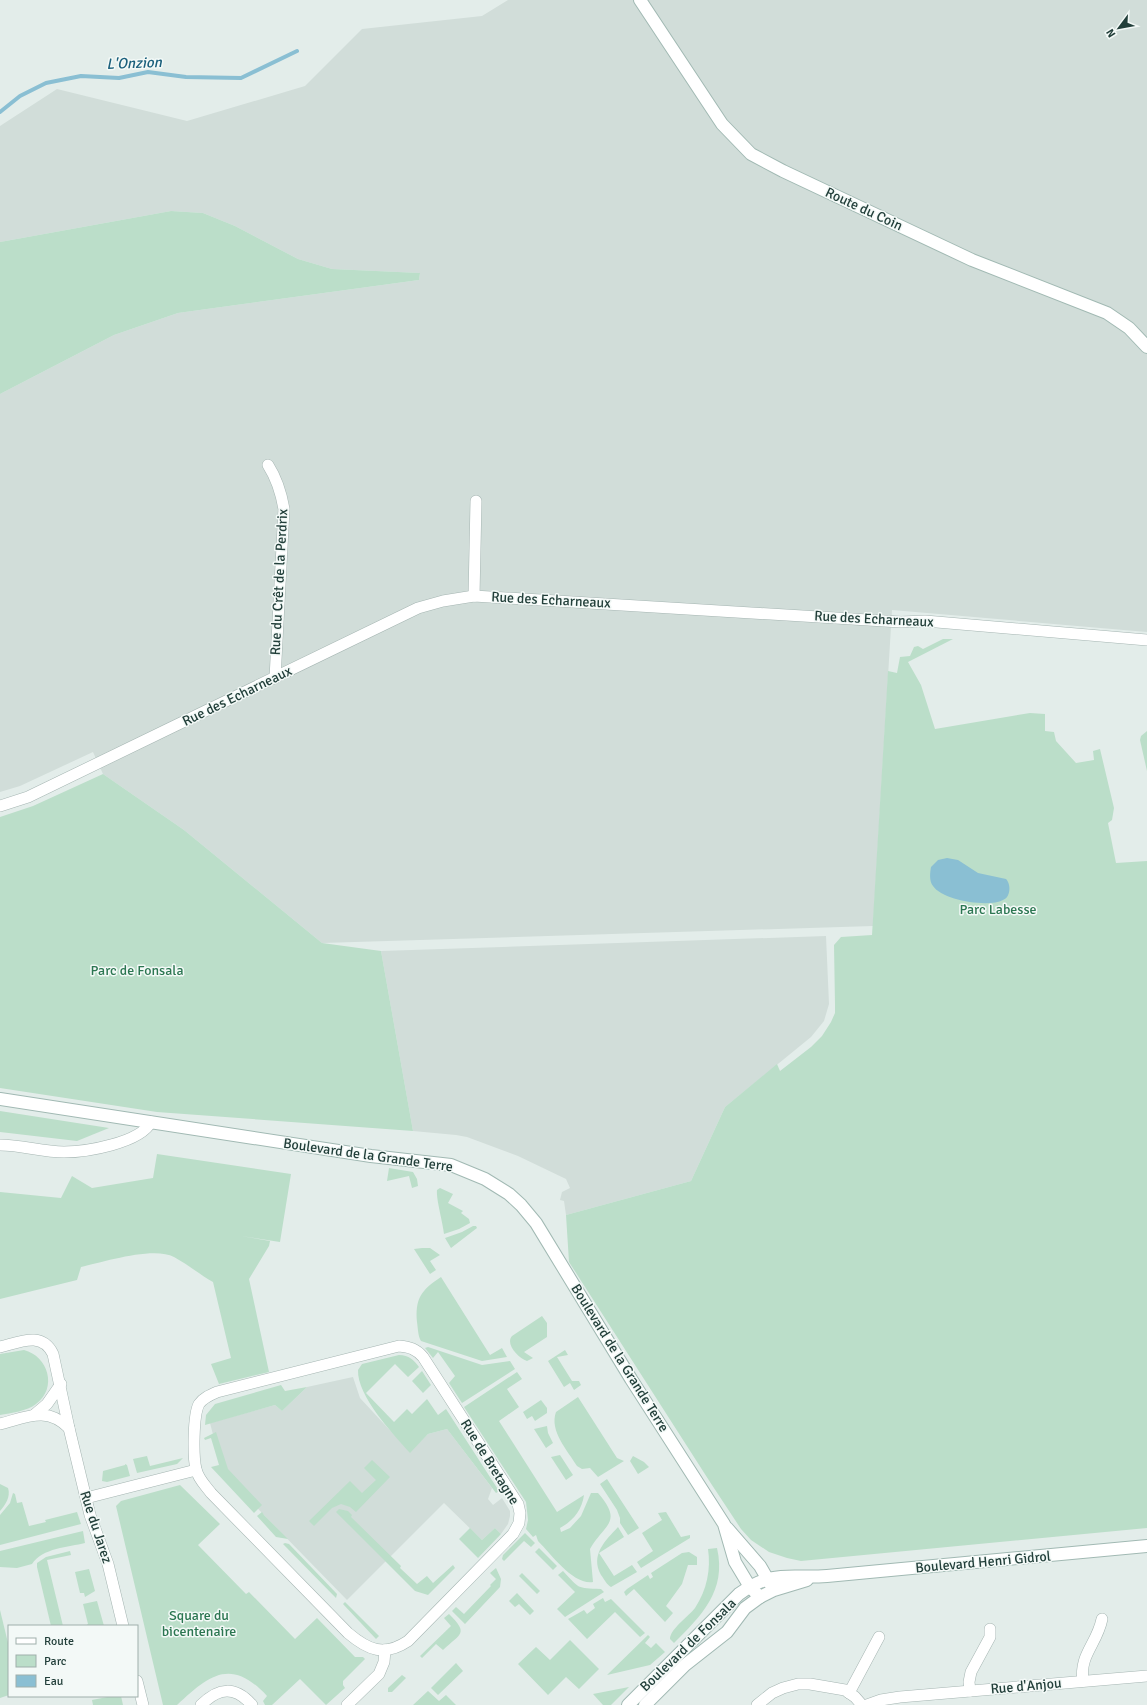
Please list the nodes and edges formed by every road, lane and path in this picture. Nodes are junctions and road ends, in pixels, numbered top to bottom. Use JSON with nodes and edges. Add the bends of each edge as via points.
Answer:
{"nodes":[{"id":1,"x":640,"y":0,"type":"edge"},
{"id":2,"x":1147,"y":347,"type":"edge"},
{"id":3,"x":268,"y":465,"type":"dead end"},
{"id":4,"x":476,"y":501,"type":"dead end"},
{"id":5,"x":474,"y":596,"type":"junction"},
{"id":6,"x":1147,"y":640,"type":"edge"},
{"id":7,"x":275,"y":678,"type":"junction"},
{"id":8,"x":0,"y":806,"type":"edge"},
{"id":9,"x":0,"y":1099,"type":"edge"},
{"id":10,"x":150,"y":1122,"type":"junction"},
{"id":11,"x":0,"y":1145,"type":"edge"},
{"id":12,"x":0,"y":1347,"type":"edge"},
{"id":13,"x":61,"y":1384,"type":"junction"},
{"id":14,"x":34,"y":1415,"type":"junction"},
{"id":15,"x":0,"y":1424,"type":"edge"},
{"id":16,"x":69,"y":1428,"type":"junction"},
{"id":17,"x":196,"y":1470,"type":"junction"},
{"id":18,"x":86,"y":1498,"type":"junction"},
{"id":19,"x":724,"y":1524,"type":"junction"},
{"id":20,"x":1147,"y":1546,"type":"edge"},
{"id":21,"x":820,"y":1577,"type":"junction"},
{"id":22,"x":768,"y":1579,"type":"junction"},
{"id":23,"x":750,"y":1587,"type":"junction"},
{"id":24,"x":774,"y":1590,"type":"junction"},
{"id":25,"x":760,"y":1597,"type":"junction"},
{"id":26,"x":1102,"y":1619,"type":"dead end"},
{"id":27,"x":123,"y":1625,"type":"edge"},
{"id":28,"x":990,"y":1629,"type":"dead end"},
{"id":29,"x":879,"y":1637,"type":"dead end"},
{"id":30,"x":385,"y":1650,"type":"junction"},
{"id":31,"x":1147,"y":1676,"type":"edge"},
{"id":32,"x":1083,"y":1681,"type":"junction"},
{"id":33,"x":138,"y":1685,"type":"edge"},
{"id":34,"x":970,"y":1691,"type":"junction"},
{"id":35,"x":849,"y":1693,"type":"junction"},
{"id":36,"x":143,"y":1705,"type":"edge"},
{"id":37,"x":201,"y":1705,"type":"edge"},
{"id":38,"x":252,"y":1705,"type":"edge"},
{"id":39,"x":347,"y":1705,"type":"edge"},
{"id":40,"x":628,"y":1705,"type":"edge"},
{"id":41,"x":645,"y":1705,"type":"edge"},
{"id":42,"x":757,"y":1705,"type":"edge"},
{"id":43,"x":862,"y":1705,"type":"edge"},
{"id":44,"x":867,"y":1705,"type":"edge"}],
"edges":[{"from":1,"to":2,"type":"street","name":"Route du Coin","via":[[722,124],[751,154],[972,260],[1107,313],[1129,328]]},
{"from":3,"to":7,"type":"street","name":"Rue du Crêt de la Perdrix","via":[[276,477],[284,509]]},
{"from":4,"to":5,"type":"street"},
{"from":5,"to":6,"type":"street","name":"Rue des Echarneaux","via":[[902,622],[925,621]]},
{"from":5,"to":7,"type":"street","name":"Rue des Echarneaux","via":[[418,608]]},
{"from":7,"to":8,"type":"street","name":"Rue des Echarneaux","via":[[28,797]]},
{"from":9,"to":10,"type":"street","name":"Boulevard de la Grande Terre"},
{"from":10,"to":11,"type":"street","via":[[147,1128],[128,1140],[78,1151],[64,1152]]},
{"from":10,"to":19,"type":"street","name":"Boulevard de la Grande Terre","via":[[371,1156],[451,1165],[485,1179],[509,1194],[536,1223],[631,1379]]},
{"from":12,"to":13,"type":"street","name":"Rue du Jarez","via":[[33,1340],[45,1342],[50,1346]]},
{"from":13,"to":14,"type":"street","via":[[47,1404]]},
{"from":13,"to":16,"type":"street","name":"Rue du Jarez"},
{"from":14,"to":15,"type":"street"},
{"from":14,"to":16,"type":"street","via":[[56,1417]]},
{"from":16,"to":18,"type":"street","name":"Rue du Jarez"},
{"from":17,"to":18,"type":"street"},
{"from":17,"to":30,"type":"street","via":[[211,1493],[348,1633],[361,1644]]},
{"from":17,"to":30,"type":"street","name":"Rue de Bretagne","via":[[196,1413],[206,1397],[217,1392],[399,1346],[417,1351],[518,1504],[519,1523],[513,1534],[408,1641],[397,1648]]},
{"from":18,"to":27,"type":"street","name":"Rue du Jarez","via":[[108,1564]]},
{"from":19,"to":22,"type":"street"},
{"from":19,"to":23,"type":"street","name":"Boulevard de la Grande Terre","via":[[736,1562]]},
{"from":20,"to":21,"type":"street","name":"Boulevard Henri Gidrol"},
{"from":21,"to":22,"type":"street","name":"Boulevard Henri Gidrol","via":[[786,1576]]},
{"from":21,"to":24,"type":"street","name":"Boulevard Henri Gidrol"},
{"from":22,"to":23,"type":"street","name":"Boulevard Henri Gidrol"},
{"from":22,"to":24,"type":"street"},
{"from":23,"to":25,"type":"street","name":"Boulevard de la Grande Terre"},
{"from":23,"to":40,"type":"street","name":"Boulevard de Fonsala","via":[[725,1607]]},
{"from":24,"to":25,"type":"street","name":"Boulevard Henri Gidrol"},
{"from":25,"to":41,"type":"street","name":"Boulevard de Fonsala","via":[[745,1608],[727,1632],[685,1665]]},
{"from":26,"to":32,"type":"street","name":"Rue d'Anjou","via":[[1100,1629],[1082,1665]]},
{"from":28,"to":34,"type":"street","name":"Rue d'Anjou","via":[[990,1637],[969,1677]]},
{"from":29,"to":35,"type":"street"},
{"from":30,"to":39,"type":"street","via":[[379,1674]]},
{"from":31,"to":32,"type":"street","name":"Rue d'Anjou"},
{"from":32,"to":34,"type":"street","name":"Rue d'Anjou"},
{"from":33,"to":36,"type":"street"},
{"from":34,"to":44,"type":"street","name":"Rue d'Anjou","via":[[900,1697]]},
{"from":35,"to":42,"type":"street","via":[[835,1688],[798,1684],[772,1693]]},
{"from":35,"to":43,"type":"street"},
{"from":37,"to":38,"type":"street","via":[[208,1698],[227,1690],[238,1693]]}]}
